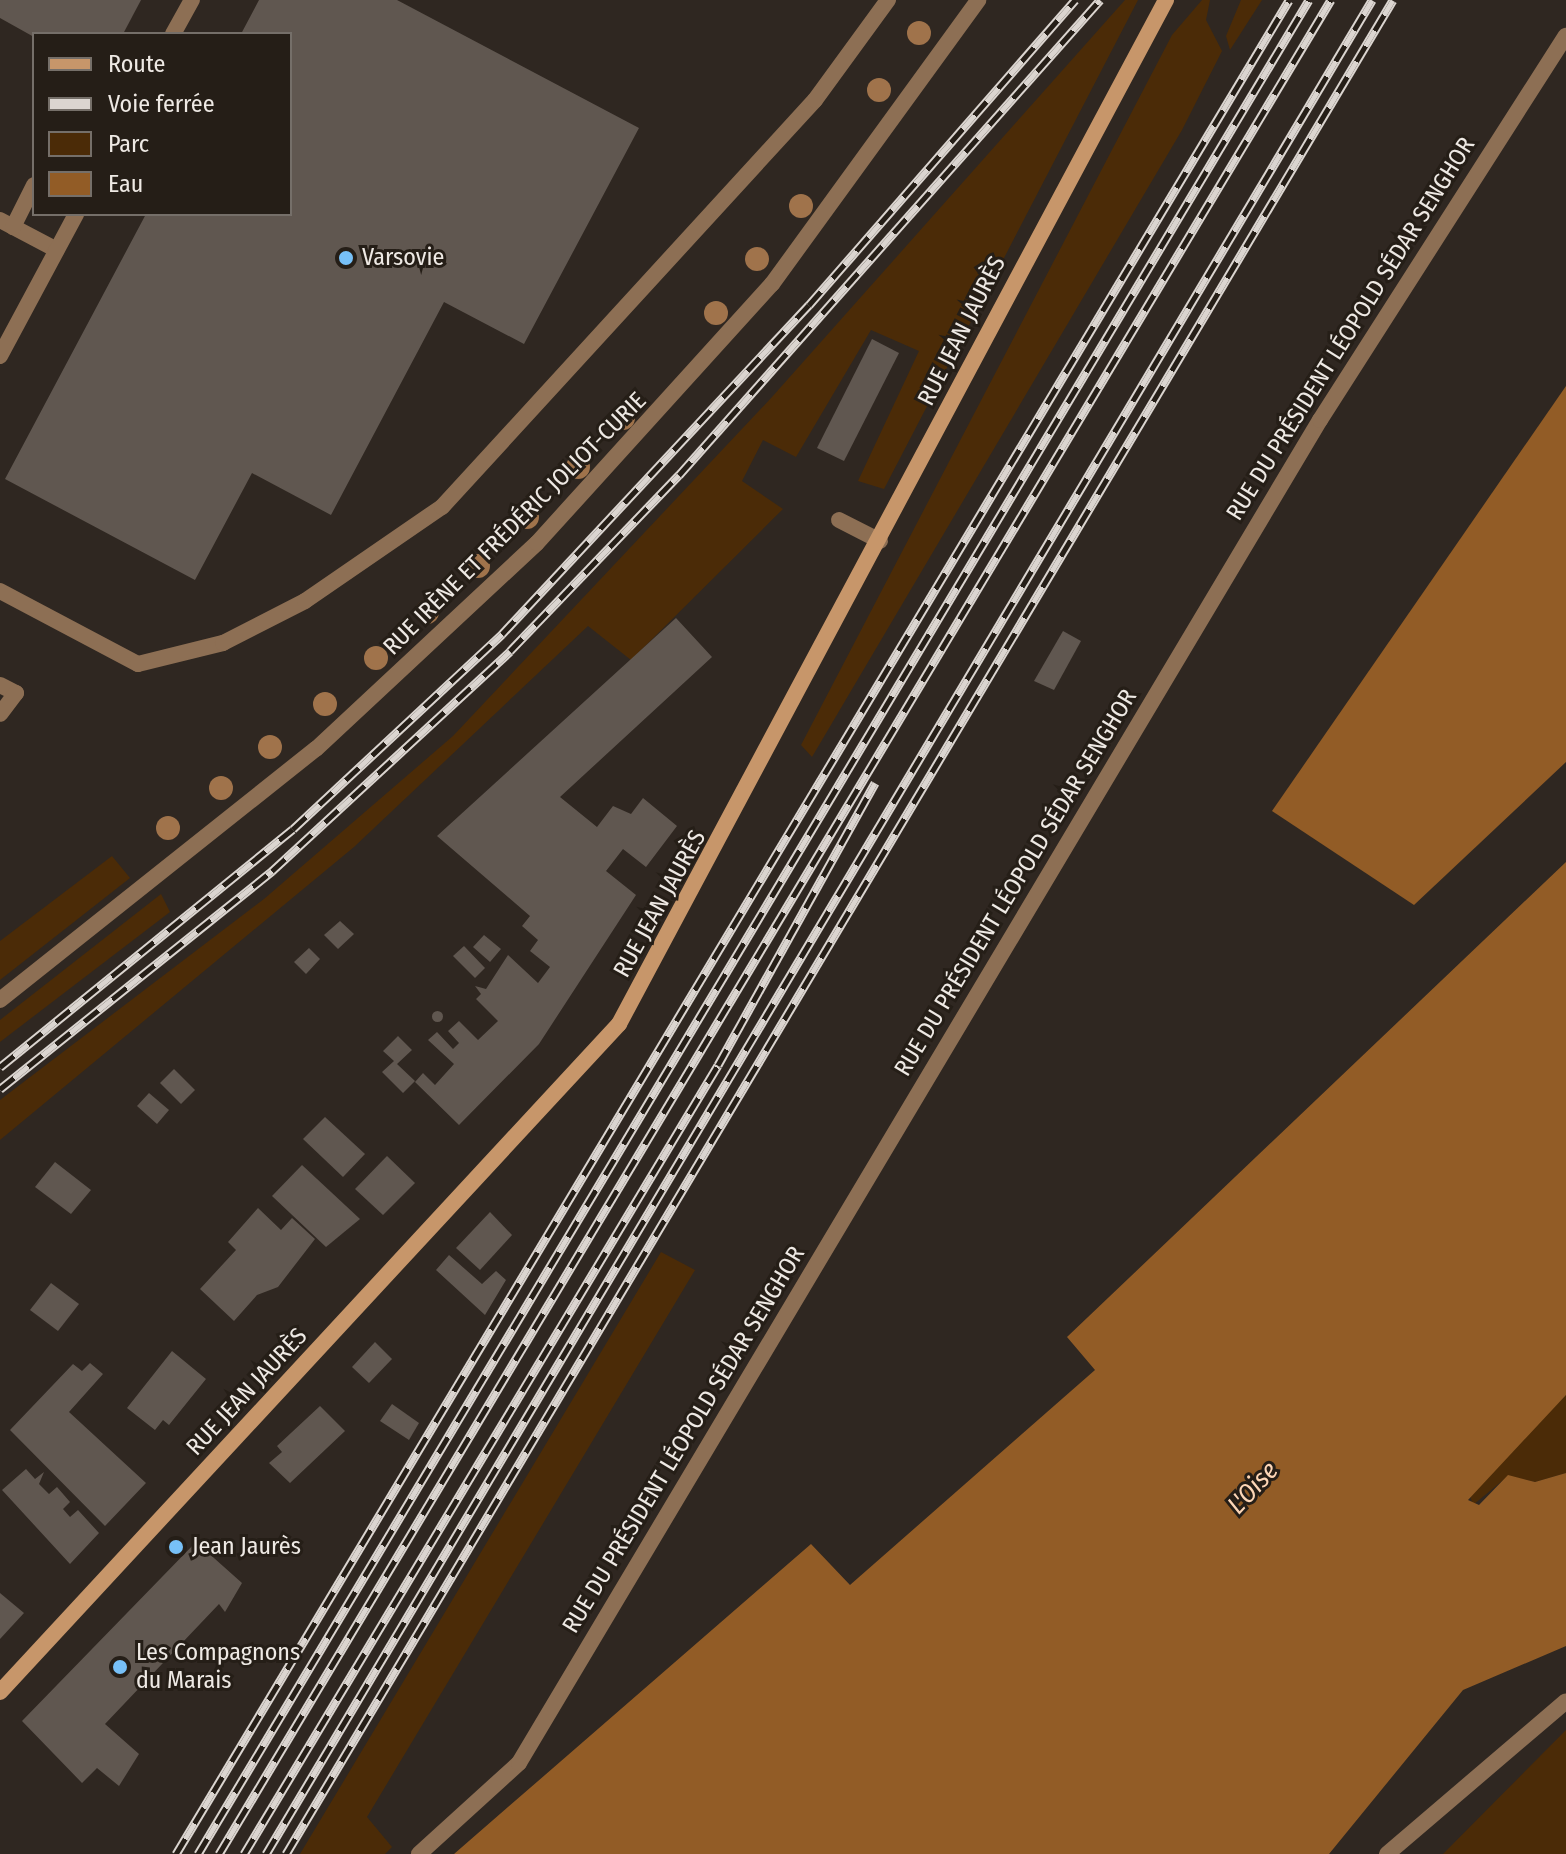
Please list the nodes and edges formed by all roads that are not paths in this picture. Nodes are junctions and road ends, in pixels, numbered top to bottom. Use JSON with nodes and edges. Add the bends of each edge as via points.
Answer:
{"nodes":[{"id":1,"x":192,"y":0,"type":"edge"},
{"id":2,"x":888,"y":0,"type":"edge"},
{"id":3,"x":978,"y":0,"type":"edge"},
{"id":4,"x":1166,"y":0,"type":"edge"},
{"id":5,"x":174,"y":32,"type":"edge"},
{"id":6,"x":1566,"y":36,"type":"edge"},
{"id":7,"x":32,"y":188,"type":"edge"},
{"id":8,"x":75,"y":216,"type":"edge"},
{"id":9,"x":7,"y":224,"type":"edge"},
{"id":10,"x":57,"y":250,"type":"junction"},
{"id":11,"x":0,"y":356,"type":"edge"},
{"id":12,"x":839,"y":520,"type":"dead end"},
{"id":13,"x":880,"y":541,"type":"junction"},
{"id":14,"x":0,"y":591,"type":"edge"},
{"id":15,"x":0,"y":685,"type":"edge"},
{"id":16,"x":0,"y":714,"type":"edge"},
{"id":17,"x":0,"y":1000,"type":"edge"},
{"id":18,"x":0,"y":1692,"type":"edge"},
{"id":19,"x":1566,"y":1701,"type":"edge"},
{"id":20,"x":419,"y":1854,"type":"edge"},
{"id":21,"x":1387,"y":1854,"type":"edge"}],
"edges":[{"from":1,"to":5,"type":"street"},
{"from":2,"to":14,"type":"street","via":[[815,100],[442,507],[305,601],[223,643],[138,664]]},
{"from":3,"to":17,"type":"street","name":"RUE IRÈNE ET FRÉDÉRIC JOLIOT-CURIE","via":[[772,284],[537,543],[316,749]]},
{"from":4,"to":13,"type":"street","name":"RUE JEAN JAURÈS"},
{"from":6,"to":20,"type":"street","name":"RUE DU PRÉSIDENT LÉOPOLD SÉDAR SENGHOR","via":[[1320,420],[519,1763]]},
{"from":7,"to":9,"type":"street"},
{"from":8,"to":10,"type":"street"},
{"from":9,"to":10,"type":"street"},
{"from":10,"to":11,"type":"street"},
{"from":12,"to":13,"type":"street"},
{"from":13,"to":18,"type":"street","name":"RUE JEAN JAURÈS","via":[[619,1024]]},
{"from":15,"to":16,"type":"street","via":[[16,693]]},
{"from":19,"to":21,"type":"street"}]}
